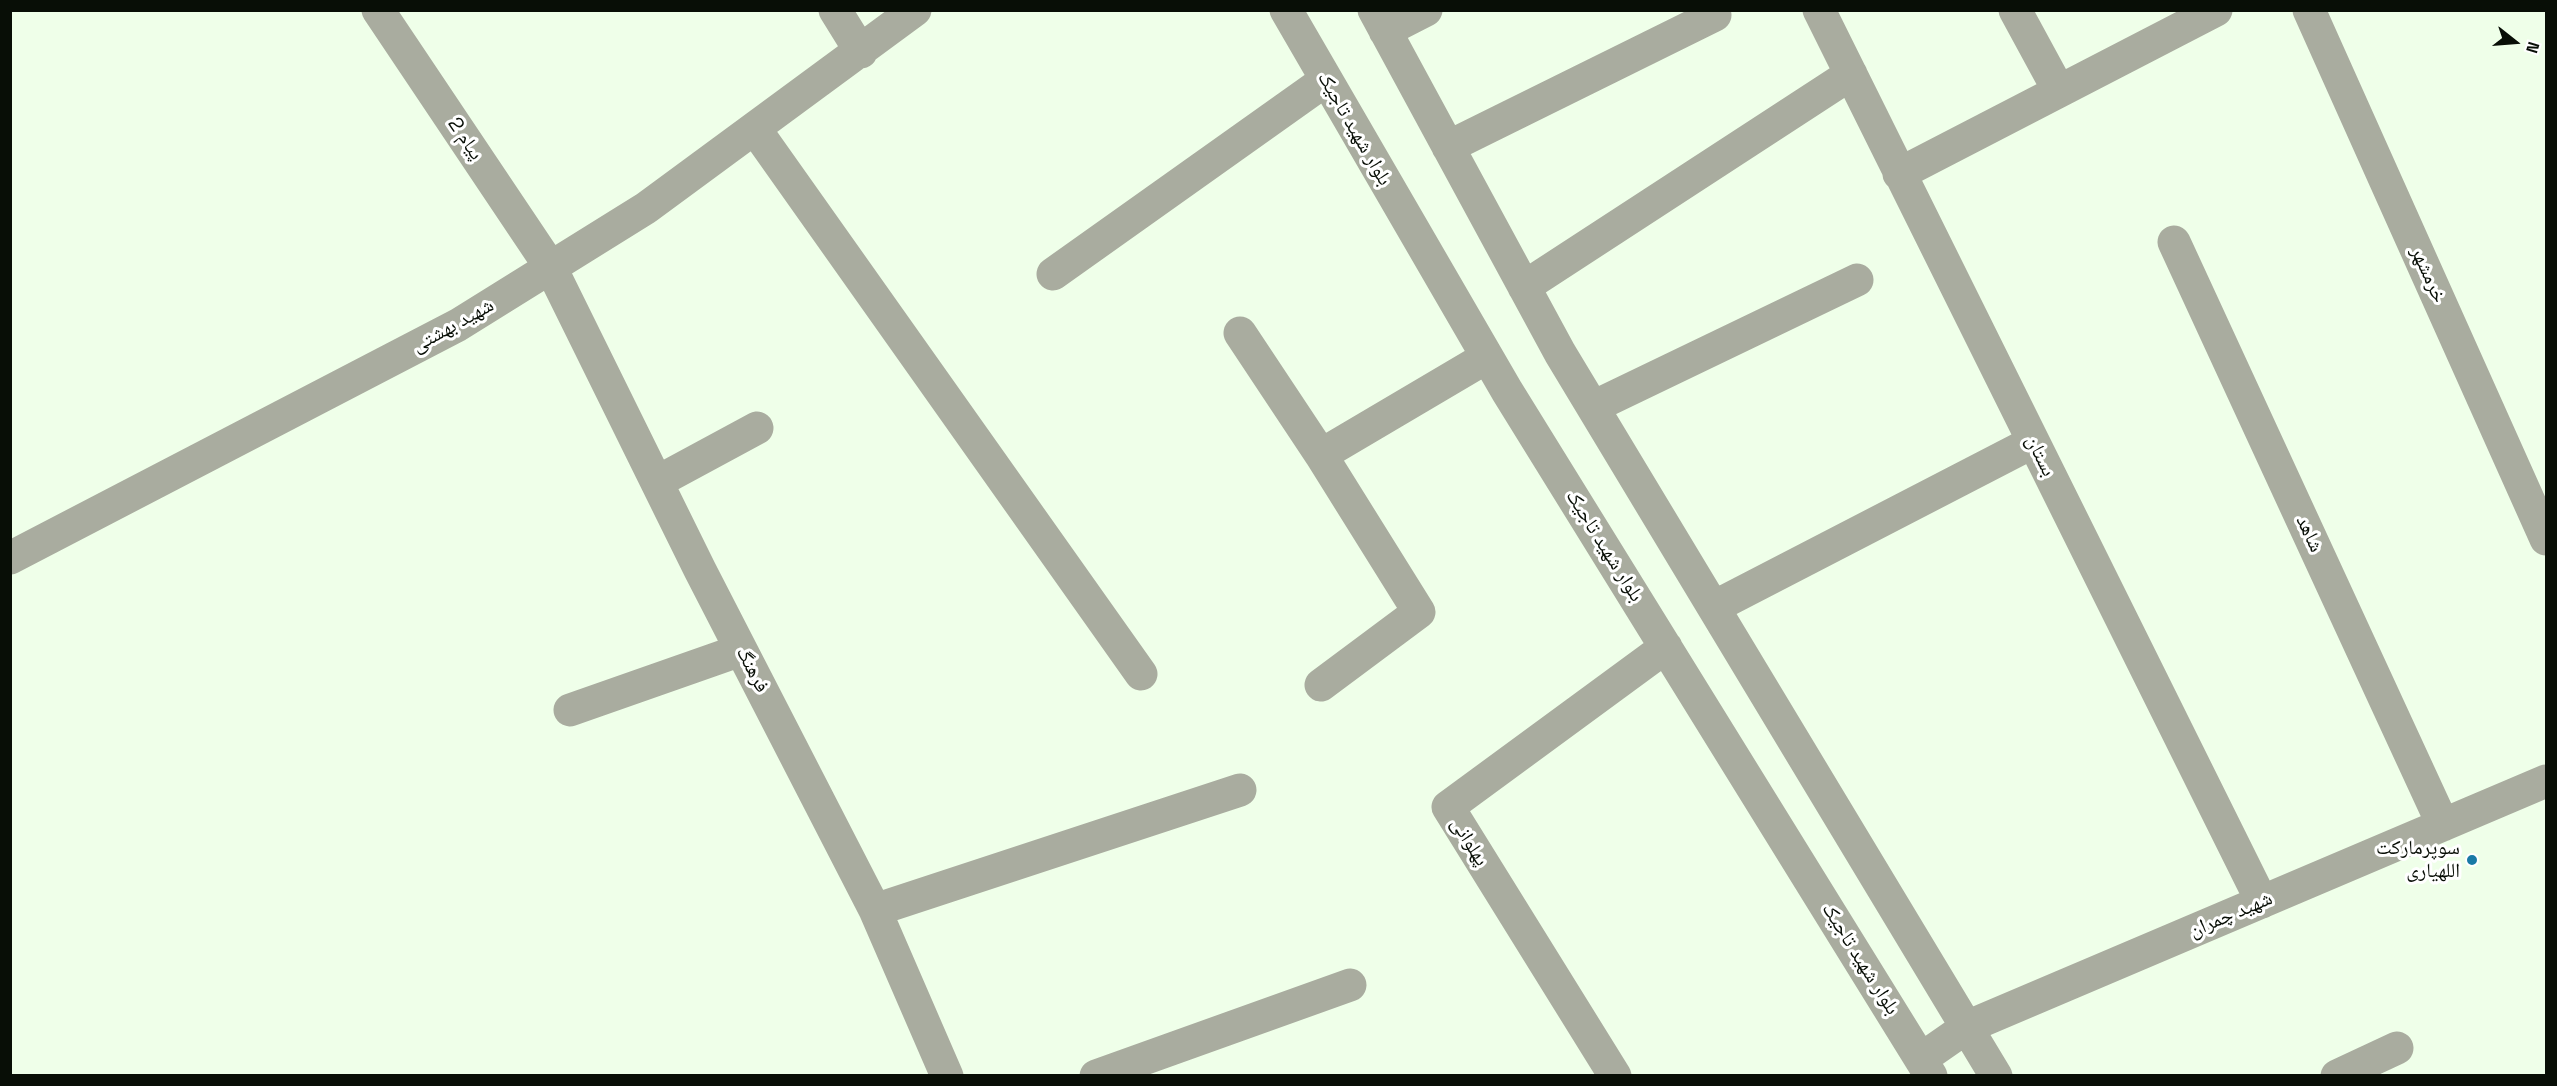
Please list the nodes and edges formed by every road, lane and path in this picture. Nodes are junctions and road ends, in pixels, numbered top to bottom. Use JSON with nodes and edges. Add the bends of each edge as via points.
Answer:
{"nodes":[{"id":1,"x":378,"y":10,"type":"edge"},
{"id":2,"x":835,"y":10,"type":"edge"},
{"id":3,"x":894,"y":10,"type":"edge"},
{"id":4,"x":915,"y":10,"type":"edge"},
{"id":5,"x":1286,"y":10,"type":"edge"},
{"id":6,"x":1426,"y":10,"type":"edge"},
{"id":7,"x":1819,"y":10,"type":"edge"},
{"id":8,"x":2015,"y":10,"type":"edge"},
{"id":9,"x":2216,"y":10,"type":"edge"},
{"id":10,"x":2308,"y":10,"type":"edge"},
{"id":11,"x":1715,"y":15,"type":"dead end"},
{"id":12,"x":1379,"y":21,"type":"edge"},
{"id":13,"x":864,"y":50,"type":"junction"},
{"id":14,"x":1851,"y":74,"type":"junction"},
{"id":15,"x":1326,"y":80,"type":"junction"},
{"id":16,"x":2059,"y":91,"type":"junction"},
{"id":17,"x":754,"y":129,"type":"junction"},
{"id":18,"x":1448,"y":147,"type":"junction"},
{"id":19,"x":1899,"y":174,"type":"junction"},
{"id":20,"x":2174,"y":242,"type":"dead end"},
{"id":21,"x":551,"y":268,"type":"junction"},
{"id":22,"x":1053,"y":274,"type":"dead end"},
{"id":23,"x":1857,"y":280,"type":"dead end"},
{"id":24,"x":1524,"y":287,"type":"junction"},
{"id":25,"x":1240,"y":333,"type":"dead end"},
{"id":26,"x":1487,"y":357,"type":"junction"},
{"id":27,"x":1593,"y":406,"type":"junction"},
{"id":28,"x":757,"y":428,"type":"dead end"},
{"id":29,"x":2033,"y":442,"type":"junction"},
{"id":30,"x":1321,"y":455,"type":"junction"},
{"id":31,"x":657,"y":482,"type":"junction"},
{"id":32,"x":2547,"y":539,"type":"edge"},
{"id":33,"x":10,"y":558,"type":"edge"},
{"id":34,"x":1714,"y":607,"type":"junction"},
{"id":35,"x":1666,"y":647,"type":"junction"},
{"id":36,"x":741,"y":650,"type":"junction"},
{"id":37,"x":1141,"y":674,"type":"dead end"},
{"id":38,"x":1321,"y":684,"type":"dead end"},
{"id":39,"x":570,"y":710,"type":"dead end"},
{"id":40,"x":2547,"y":781,"type":"edge"},
{"id":41,"x":1240,"y":790,"type":"dead end"},
{"id":42,"x":2443,"y":825,"type":"junction"},
{"id":43,"x":2262,"y":902,"type":"junction"},
{"id":44,"x":875,"y":910,"type":"junction"},
{"id":45,"x":1350,"y":985,"type":"dead end"},
{"id":46,"x":1967,"y":1027,"type":"junction"},
{"id":47,"x":2397,"y":1048,"type":"dead end"},
{"id":48,"x":1926,"y":1067,"type":"edge"},
{"id":49,"x":947,"y":1076,"type":"edge"},
{"id":50,"x":1096,"y":1076,"type":"edge"},
{"id":51,"x":1615,"y":1076,"type":"edge"},
{"id":52,"x":1996,"y":1076,"type":"edge"},
{"id":53,"x":2337,"y":1076,"type":"edge"}],
"edges":[{"from":1,"to":21,"type":"street","name":"پیام 2"},
{"from":2,"to":13,"type":"street"},
{"from":3,"to":13,"type":"street","name":"شهید بهشتی"},
{"from":4,"to":13,"type":"street","name":"شهید بهشتی"},
{"from":5,"to":15,"type":"street","name":"بلوار شهید تاجیک"},
{"from":6,"to":12,"type":"street"},
{"from":7,"to":14,"type":"street","name":"بستان"},
{"from":8,"to":16,"type":"street"},
{"from":9,"to":16,"type":"street"},
{"from":10,"to":32,"type":"street","name":"خرمشهر"},
{"from":11,"to":18,"type":"street"},
{"from":12,"to":18,"type":"street"},
{"from":13,"to":17,"type":"street","name":"شهید بهشتی"},
{"from":14,"to":19,"type":"street","name":"بستان"},
{"from":14,"to":24,"type":"street"},
{"from":15,"to":22,"type":"street"},
{"from":15,"to":26,"type":"street","name":"بلوار شهید تاجیک"},
{"from":16,"to":19,"type":"street"},
{"from":17,"to":21,"type":"street","name":"شهید بهشتی","via":[[646,208]]},
{"from":17,"to":37,"type":"street"},
{"from":18,"to":24,"type":"street"},
{"from":19,"to":29,"type":"street","name":"بستان"},
{"from":20,"to":42,"type":"street","name":"شاهد"},
{"from":21,"to":31,"type":"street","name":"فرهنگ"},
{"from":21,"to":33,"type":"street","name":"شهید بهشتی","via":[[459,325]]},
{"from":23,"to":27,"type":"street"},
{"from":24,"to":27,"type":"street"},
{"from":25,"to":30,"type":"street"},
{"from":26,"to":30,"type":"street"},
{"from":26,"to":35,"type":"street","name":"بلوار شهید تاجیک"},
{"from":27,"to":34,"type":"street"},
{"from":28,"to":31,"type":"street"},
{"from":29,"to":34,"type":"street"},
{"from":29,"to":43,"type":"street","name":"بستان"},
{"from":30,"to":38,"type":"street","via":[[1419,612]]},
{"from":31,"to":36,"type":"street","name":"فرهنگ"},
{"from":34,"to":46,"type":"street"},
{"from":35,"to":48,"type":"street","name":"بلوار شهید تاجیک"},
{"from":35,"to":51,"type":"street","name":"پهلوانی","via":[[1448,807]]},
{"from":36,"to":39,"type":"street"},
{"from":36,"to":44,"type":"street","name":"فرهنگ"},
{"from":40,"to":42,"type":"street","name":"شهید چمران"},
{"from":41,"to":44,"type":"street"},
{"from":42,"to":43,"type":"street","name":"شهید چمران"},
{"from":43,"to":46,"type":"street","name":"شهید چمران"},
{"from":44,"to":49,"type":"street","name":"فرهنگ"},
{"from":45,"to":50,"type":"street"},
{"from":46,"to":48,"type":"street","name":"شهید چمران"},
{"from":46,"to":52,"type":"street"},
{"from":47,"to":53,"type":"street"}]}
